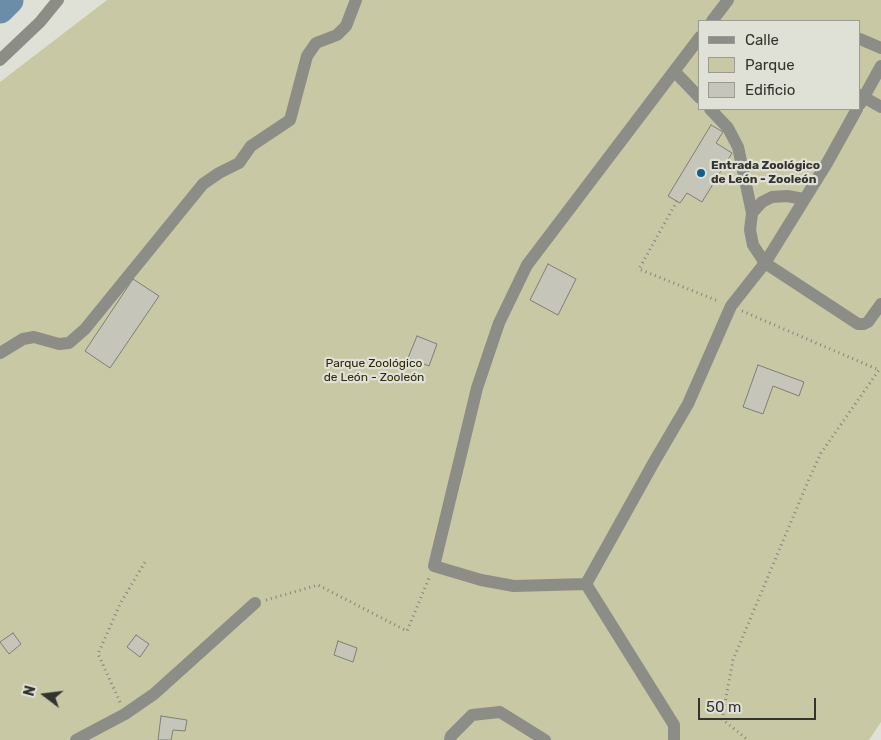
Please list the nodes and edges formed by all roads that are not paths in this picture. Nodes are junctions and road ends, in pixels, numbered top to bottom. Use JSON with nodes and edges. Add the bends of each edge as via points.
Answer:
{"nodes":[{"id":1,"x":58,"y":0,"type":"edge"},
{"id":2,"x":356,"y":0,"type":"edge"},
{"id":3,"x":728,"y":0,"type":"edge"},
{"id":4,"x":713,"y":20,"type":"edge"},
{"id":5,"x":861,"y":39,"type":"edge"},
{"id":6,"x":698,"y":40,"type":"edge"},
{"id":7,"x":881,"y":48,"type":"edge"},
{"id":8,"x":0,"y":60,"type":"edge"},
{"id":9,"x":881,"y":66,"type":"edge"},
{"id":10,"x":674,"y":71,"type":"junction"},
{"id":11,"x":698,"y":96,"type":"edge"},
{"id":12,"x":861,"y":99,"type":"edge"},
{"id":13,"x":861,"y":101,"type":"edge"},
{"id":14,"x":881,"y":107,"type":"edge"},
{"id":15,"x":711,"y":110,"type":"edge"},
{"id":16,"x":855,"y":110,"type":"edge"},
{"id":17,"x":804,"y":199,"type":"junction"},
{"id":18,"x":752,"y":213,"type":"junction"},
{"id":19,"x":765,"y":263,"type":"junction"},
{"id":20,"x":881,"y":304,"type":"edge"},
{"id":21,"x":0,"y":353,"type":"edge"},
{"id":22,"x":586,"y":584,"type":"junction"},
{"id":23,"x":255,"y":603,"type":"road end"},
{"id":24,"x":76,"y":740,"type":"edge"},
{"id":25,"x":450,"y":740,"type":"edge"},
{"id":26,"x":544,"y":740,"type":"edge"},
{"id":27,"x":674,"y":740,"type":"edge"}],
"edges":[{"from":1,"to":8,"type":"street"},
{"from":2,"to":21,"type":"street","via":[[346,26],[336,35],[316,44],[307,56],[290,120],[251,146],[239,163],[203,184],[84,329],[69,343],[59,344],[34,337],[23,339]]},
{"from":3,"to":4,"type":"street"},
{"from":5,"to":7,"type":"street"},
{"from":6,"to":10,"type":"street"},
{"from":9,"to":12,"type":"street"},
{"from":10,"to":11,"type":"street"},
{"from":10,"to":22,"type":"street","via":[[527,265],[499,323],[476,388],[434,566],[514,586]]},
{"from":13,"to":14,"type":"street"},
{"from":15,"to":18,"type":"street","via":[[728,128],[738,147]]},
{"from":16,"to":17,"type":"street"},
{"from":17,"to":18,"type":"street","via":[[772,197]]},
{"from":17,"to":19,"type":"street"},
{"from":18,"to":19,"type":"street","via":[[750,230],[753,245]]},
{"from":19,"to":20,"type":"street","via":[[858,324],[868,322]]},
{"from":19,"to":22,"type":"street","via":[[731,306],[688,404]]},
{"from":22,"to":27,"type":"street","via":[[674,725]]},
{"from":23,"to":24,"type":"street","via":[[154,694]]},
{"from":25,"to":26,"type":"street","via":[[472,715],[500,712]]}]}
